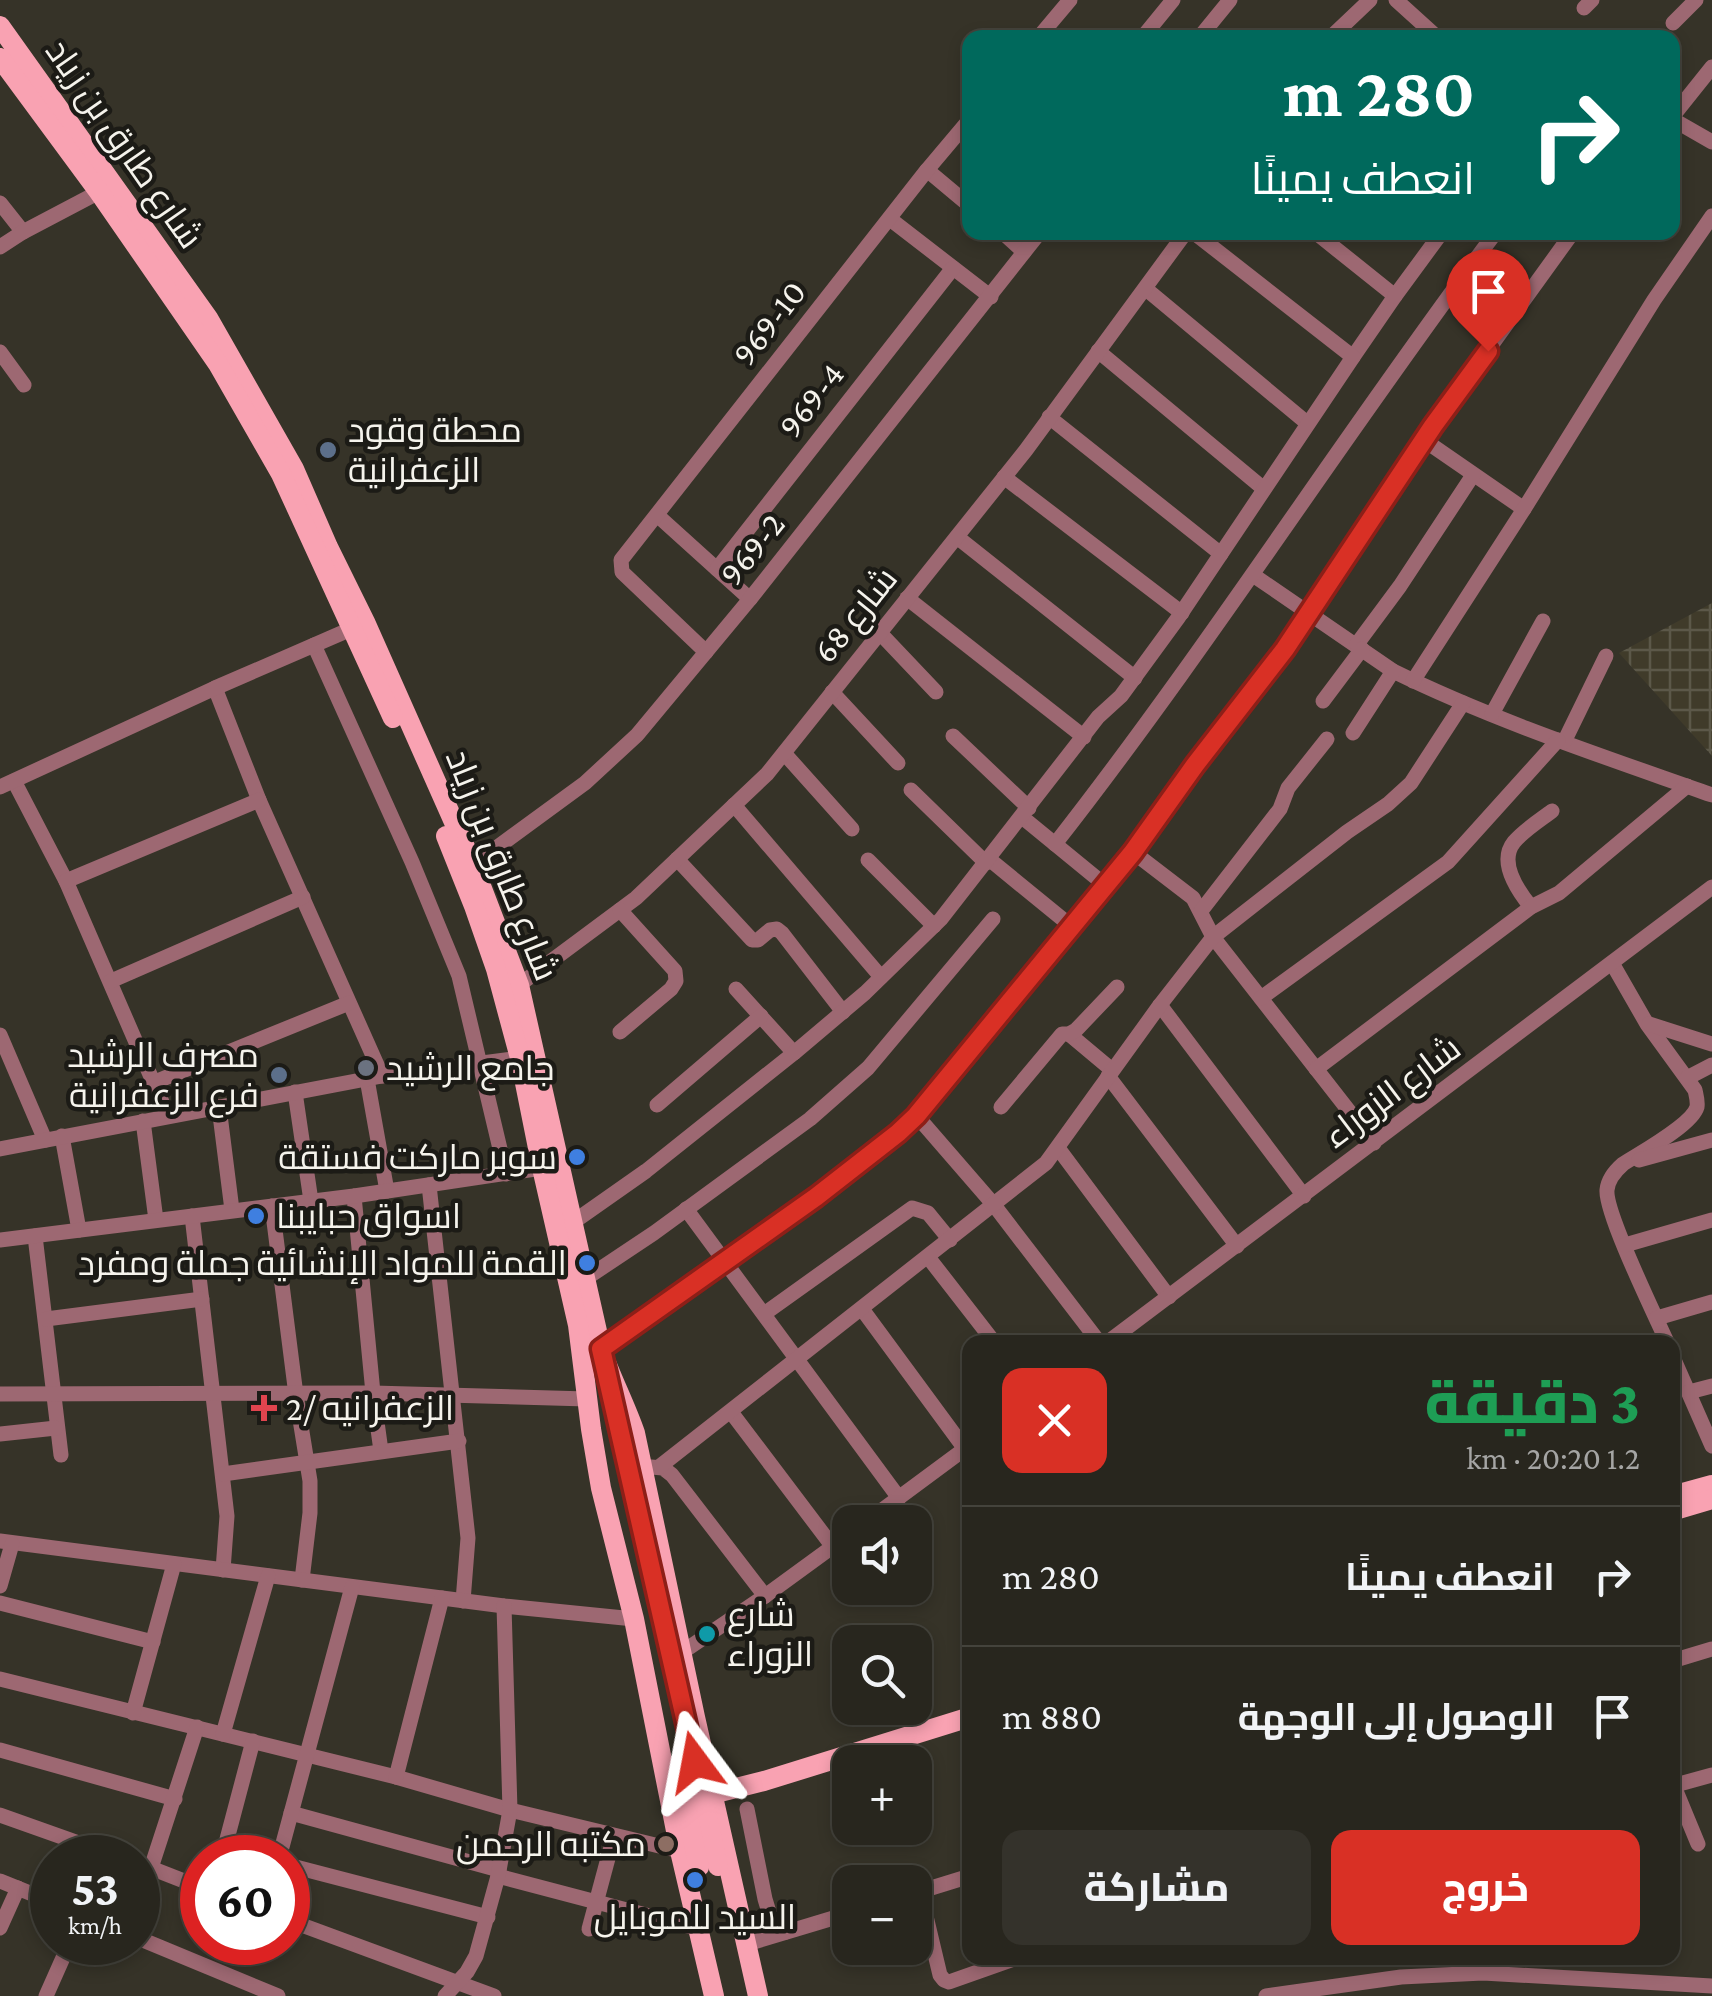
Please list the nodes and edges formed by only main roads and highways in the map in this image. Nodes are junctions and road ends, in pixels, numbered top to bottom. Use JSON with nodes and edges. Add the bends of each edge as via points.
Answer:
{"nodes":[{"id":1,"x":0,"y":26,"type":"edge"},
{"id":2,"x":0,"y":58,"type":"edge"},
{"id":3,"x":578,"y":1325,"type":"junction"},
{"id":4,"x":601,"y":1349,"type":"junction"},
{"id":5,"x":1712,"y":1485,"type":"edge"},
{"id":6,"x":1680,"y":1494,"type":"edge"},
{"id":7,"x":1712,"y":1499,"type":"edge"},
{"id":8,"x":1680,"y":1509,"type":"edge"},
{"id":9,"x":962,"y":1719,"type":"edge"},
{"id":10,"x":962,"y":1730,"type":"edge"},
{"id":11,"x":916,"y":1745,"type":"edge"},
{"id":12,"x":685,"y":1764,"type":"junction"},
{"id":13,"x":832,"y":1772,"type":"edge"},
{"id":14,"x":715,"y":1799,"type":"junction"},
{"id":15,"x":672,"y":1810,"type":"junction"},
{"id":16,"x":708,"y":1867,"type":"junction"},
{"id":17,"x":714,"y":1996,"type":"edge"},
{"id":18,"x":727,"y":1996,"type":"edge"},
{"id":19,"x":748,"y":1996,"type":"edge"},
{"id":20,"x":758,"y":1996,"type":"edge"}],
"edges":[{"from":1,"to":4,"type":"main road","name":"شارع طارق بن زياد","via":[[208,318],[294,469],[473,865],[518,986]]},
{"from":2,"to":3,"type":"main road","name":"شارع طارق بن زياد","via":[[246,412],[433,804],[496,969]]},
{"from":3,"to":12,"type":"main road"},
{"from":3,"to":15,"type":"main road","name":"شارع طارق بن زياد","via":[[608,1520]]},
{"from":4,"to":12,"type":"main road"},
{"from":4,"to":14,"type":"main road","name":"شارع طارق بن زياد","via":[[650,1467]]},
{"from":5,"to":6,"type":"main road"},
{"from":7,"to":8,"type":"main road"},
{"from":9,"to":14,"type":"main road"},
{"from":10,"to":11,"type":"main road"},
{"from":12,"to":16,"type":"main road","bridge":true},
{"from":13,"to":14,"type":"main road"},
{"from":14,"to":15,"type":"main road"},
{"from":14,"to":20,"type":"main road","name":"شارع طارق بن زياد"},
{"from":15,"to":17,"type":"main road","name":"شارع طارق بن زياد"},
{"from":16,"to":18,"type":"main road"},
{"from":16,"to":19,"type":"main road"}]}
